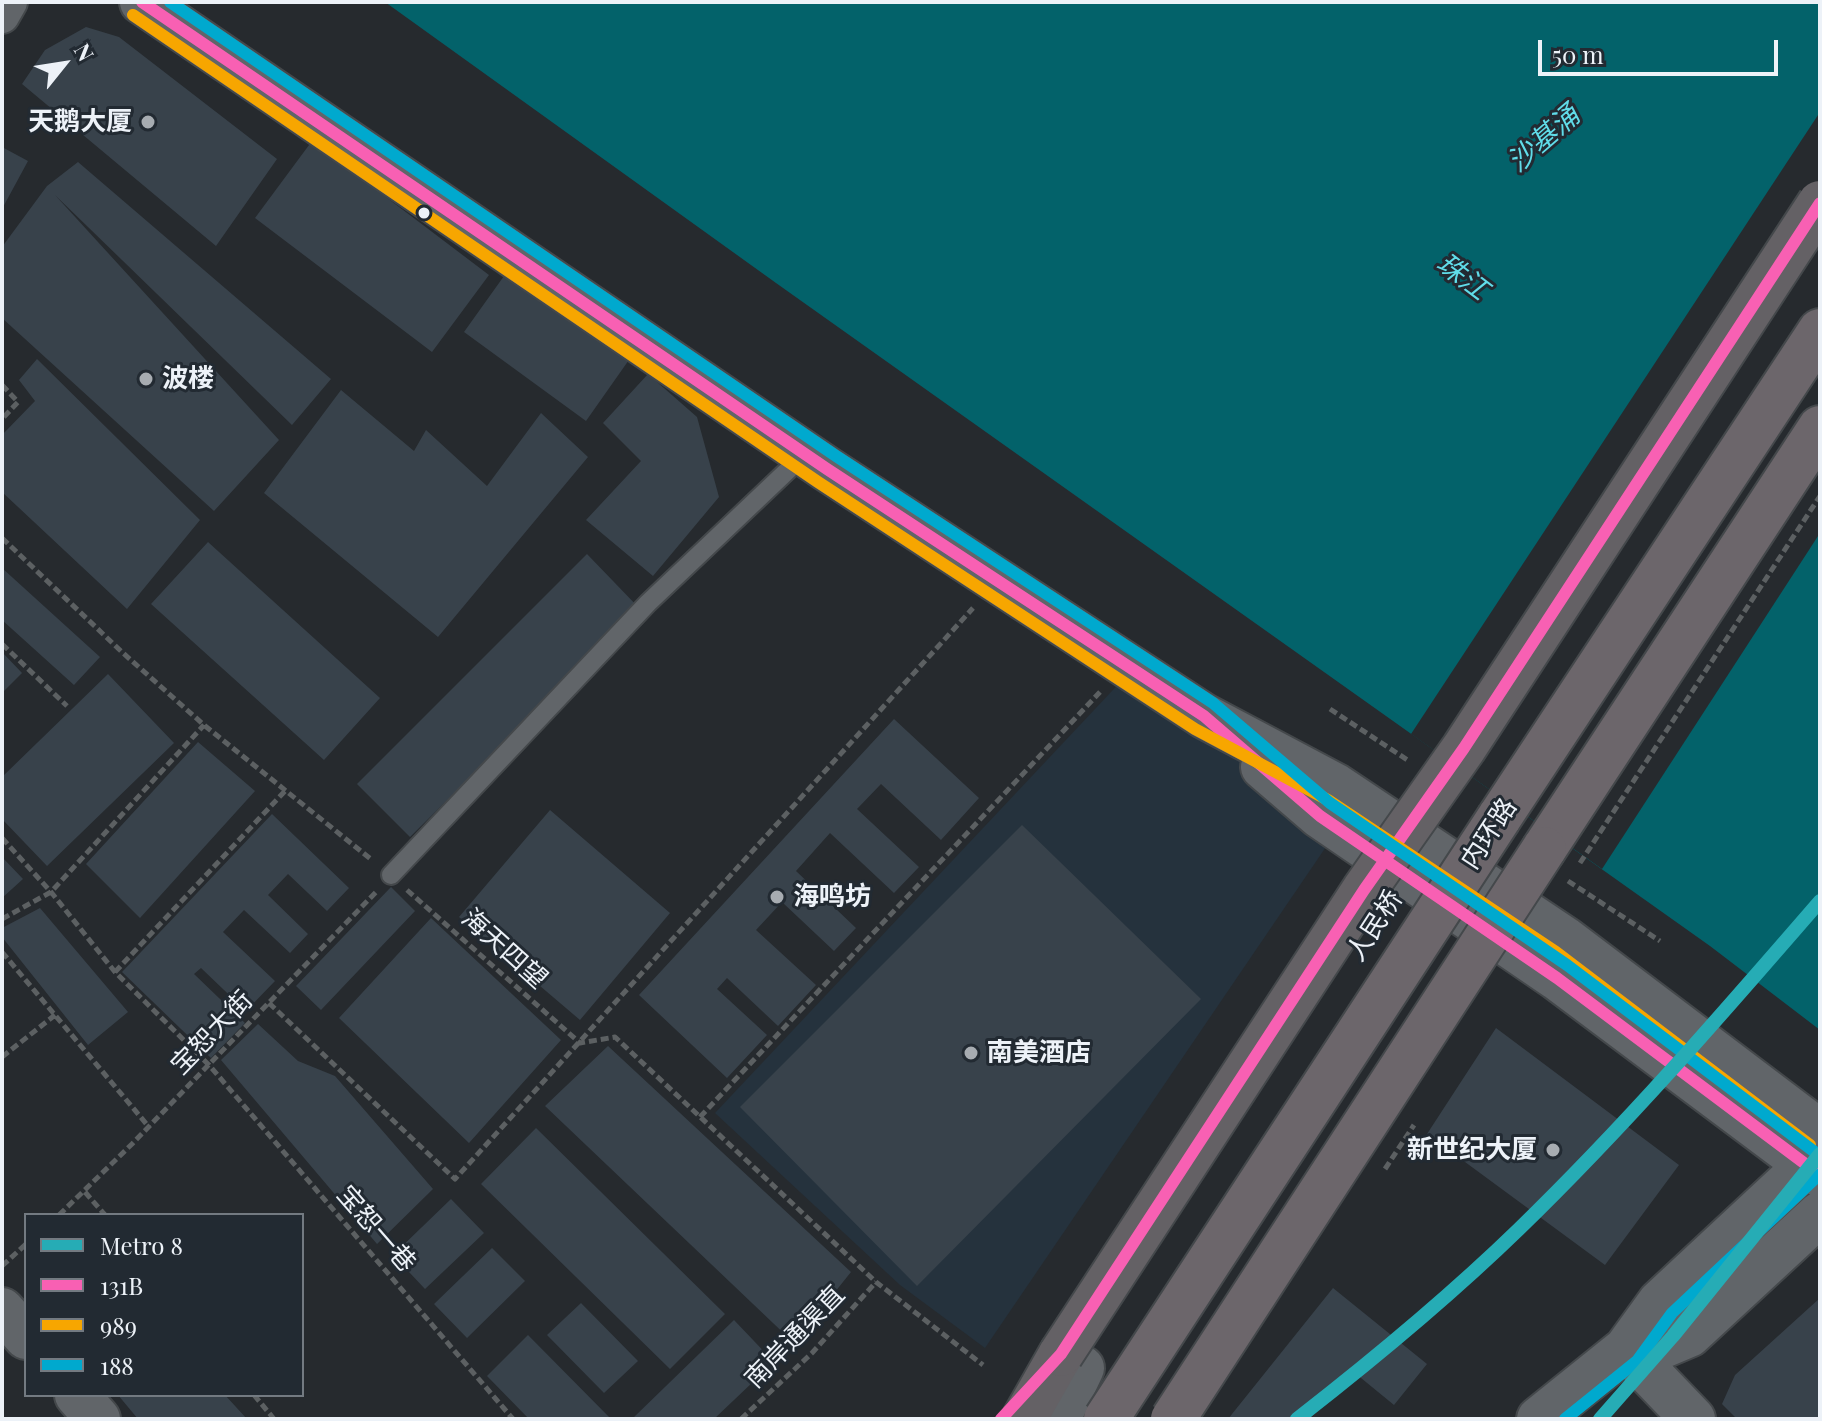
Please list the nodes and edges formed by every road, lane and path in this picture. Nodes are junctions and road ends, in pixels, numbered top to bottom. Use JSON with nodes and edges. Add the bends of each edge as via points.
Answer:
{"nodes":[{"id":1,"x":10,"y":2,"type":"edge"},
{"id":2,"x":142,"y":2,"type":"edge"},
{"id":3,"x":2,"y":16,"type":"edge"},
{"id":4,"x":1820,"y":203,"type":"edge"},
{"id":5,"x":1820,"y":239,"type":"edge"},
{"id":6,"x":1820,"y":331,"type":"edge"},
{"id":7,"x":2,"y":385,"type":"edge"},
{"id":8,"x":2,"y":419,"type":"edge"},
{"id":9,"x":1820,"y":428,"type":"edge"},
{"id":10,"x":806,"y":453,"type":"junction"},
{"id":11,"x":1820,"y":496,"type":"edge"},
{"id":12,"x":2,"y":538,"type":"edge"},
{"id":13,"x":998,"y":581,"type":"junction"},
{"id":14,"x":2,"y":644,"type":"edge"},
{"id":15,"x":1126,"y":665,"type":"junction"},
{"id":16,"x":67,"y":706,"type":"dead end"},
{"id":17,"x":1330,"y":709,"type":"dead end"},
{"id":18,"x":204,"y":725,"type":"junction"},
{"id":19,"x":1418,"y":767,"type":"dead end"},
{"id":20,"x":285,"y":791,"type":"junction"},
{"id":21,"x":2,"y":838,"type":"edge"},
{"id":22,"x":391,"y":875,"type":"junction"},
{"id":23,"x":1568,"y":881,"type":"junction"},
{"id":24,"x":51,"y":892,"type":"junction"},
{"id":25,"x":1560,"y":894,"type":"dead end"},
{"id":26,"x":2,"y":919,"type":"edge"},
{"id":27,"x":1660,"y":941,"type":"dead end"},
{"id":28,"x":2,"y":952,"type":"edge"},
{"id":29,"x":115,"y":972,"type":"junction"},
{"id":30,"x":269,"y":1003,"type":"junction"},
{"id":31,"x":55,"y":1015,"type":"junction"},
{"id":32,"x":580,"y":1043,"type":"junction"},
{"id":33,"x":2,"y":1057,"type":"edge"},
{"id":34,"x":209,"y":1065,"type":"junction"},
{"id":35,"x":700,"y":1117,"type":"junction"},
{"id":36,"x":1419,"y":1117,"type":"dead end"},
{"id":37,"x":149,"y":1127,"type":"junction"},
{"id":38,"x":1817,"y":1158,"type":"edge"},
{"id":39,"x":1385,"y":1169,"type":"dead end"},
{"id":40,"x":85,"y":1192,"type":"junction"},
{"id":41,"x":61,"y":1213,"type":"edge"},
{"id":42,"x":103,"y":1213,"type":"edge"},
{"id":43,"x":1820,"y":1214,"type":"edge"},
{"id":44,"x":24,"y":1246,"type":"edge"},
{"id":45,"x":2,"y":1266,"type":"edge"},
{"id":46,"x":876,"y":1282,"type":"junction"},
{"id":47,"x":2,"y":1310,"type":"edge"},
{"id":48,"x":24,"y":1335,"type":"edge"},
{"id":49,"x":1626,"y":1349,"type":"junction"},
{"id":50,"x":1071,"y":1361,"type":"junction"},
{"id":51,"x":983,"y":1365,"type":"dead end"},
{"id":52,"x":79,"y":1397,"type":"edge"},
{"id":53,"x":256,"y":1397,"type":"edge"},
{"id":54,"x":98,"y":1419,"type":"edge"},
{"id":55,"x":274,"y":1419,"type":"edge"},
{"id":56,"x":513,"y":1419,"type":"edge"},
{"id":57,"x":741,"y":1419,"type":"edge"},
{"id":58,"x":1001,"y":1419,"type":"edge"},
{"id":59,"x":1024,"y":1419,"type":"edge"},
{"id":60,"x":1049,"y":1419,"type":"edge"},
{"id":61,"x":1058,"y":1419,"type":"edge"},
{"id":62,"x":1106,"y":1419,"type":"edge"},
{"id":63,"x":1173,"y":1419,"type":"edge"},
{"id":64,"x":1539,"y":1419,"type":"edge"},
{"id":65,"x":1693,"y":1419,"type":"edge"}],
"edges":[{"from":1,"to":3,"type":"street"},
{"from":2,"to":10,"type":"main road"},
{"from":4,"to":50,"type":"main road","name":"人民桥","bridge":true,"via":[[1464,748],[1364,890]]},
{"from":5,"to":50,"type":"main road","name":"人民桥","via":[[1226,1153]]},
{"from":6,"to":62,"type":"highway","name":"内环路","bridge":true},
{"from":7,"to":8,"type":"path","via":[[18,402]]},
{"from":9,"to":63,"type":"highway","name":"内环路","bridge":true},
{"from":10,"to":13,"type":"main road"},
{"from":10,"to":22,"type":"lane","via":[[648,603]]},
{"from":11,"to":23,"type":"path","bridge":true},
{"from":12,"to":18,"type":"path","name":"海天四望"},
{"from":13,"to":15,"type":"main road"},
{"from":13,"to":32,"type":"path"},
{"from":14,"to":16,"type":"path"},
{"from":15,"to":35,"type":"path"},
{"from":15,"to":38,"type":"main road","via":[[1204,716],[1320,816]]},
{"from":17,"to":19,"type":"path"},
{"from":18,"to":20,"type":"path","name":"海天四望"},
{"from":18,"to":24,"type":"path"},
{"from":20,"to":22,"type":"path","name":"海天四望"},
{"from":20,"to":29,"type":"path"},
{"from":21,"to":24,"type":"path","name":"宝恕一巷"},
{"from":22,"to":30,"type":"path","name":"宝恕大街"},
{"from":22,"to":32,"type":"path","name":"海天四望"},
{"from":23,"to":25,"type":"path"},
{"from":23,"to":27,"type":"path"},
{"from":24,"to":26,"type":"path"},
{"from":24,"to":29,"type":"path","name":"宝恕一巷"},
{"from":28,"to":31,"type":"path"},
{"from":29,"to":34,"type":"path","name":"宝恕一巷"},
{"from":30,"to":32,"type":"path","via":[[455,1179]]},
{"from":30,"to":34,"type":"path","name":"宝恕大街"},
{"from":31,"to":33,"type":"path"},
{"from":31,"to":37,"type":"path"},
{"from":32,"to":35,"type":"path","via":[[615,1037]]},
{"from":34,"to":37,"type":"path","name":"宝恕大街"},
{"from":34,"to":56,"type":"path","name":"宝恕一巷"},
{"from":35,"to":46,"type":"path"},
{"from":36,"to":39,"type":"path","bridge":true},
{"from":37,"to":40,"type":"path","name":"宝恕大街"},
{"from":38,"to":49,"type":"main road","via":[[1660,1302]]},
{"from":40,"to":41,"type":"path","name":"宝恕大街"},
{"from":40,"to":42,"type":"path"},
{"from":43,"to":49,"type":"main road","via":[[1689,1335],[1663,1346]]},
{"from":44,"to":45,"type":"path"},
{"from":46,"to":51,"type":"path"},
{"from":46,"to":57,"type":"path","name":"南岸通渠直","via":[[812,1353]]},
{"from":47,"to":48,"type":"main road"},
{"from":49,"to":64,"type":"main road"},
{"from":49,"to":65,"type":"main road"},
{"from":50,"to":58,"type":"main road"},
{"from":50,"to":59,"type":"main road"},
{"from":50,"to":60,"type":"main road"},
{"from":50,"to":61,"type":"main road"},
{"from":52,"to":54,"type":"main road"},
{"from":53,"to":55,"type":"path"}]}
